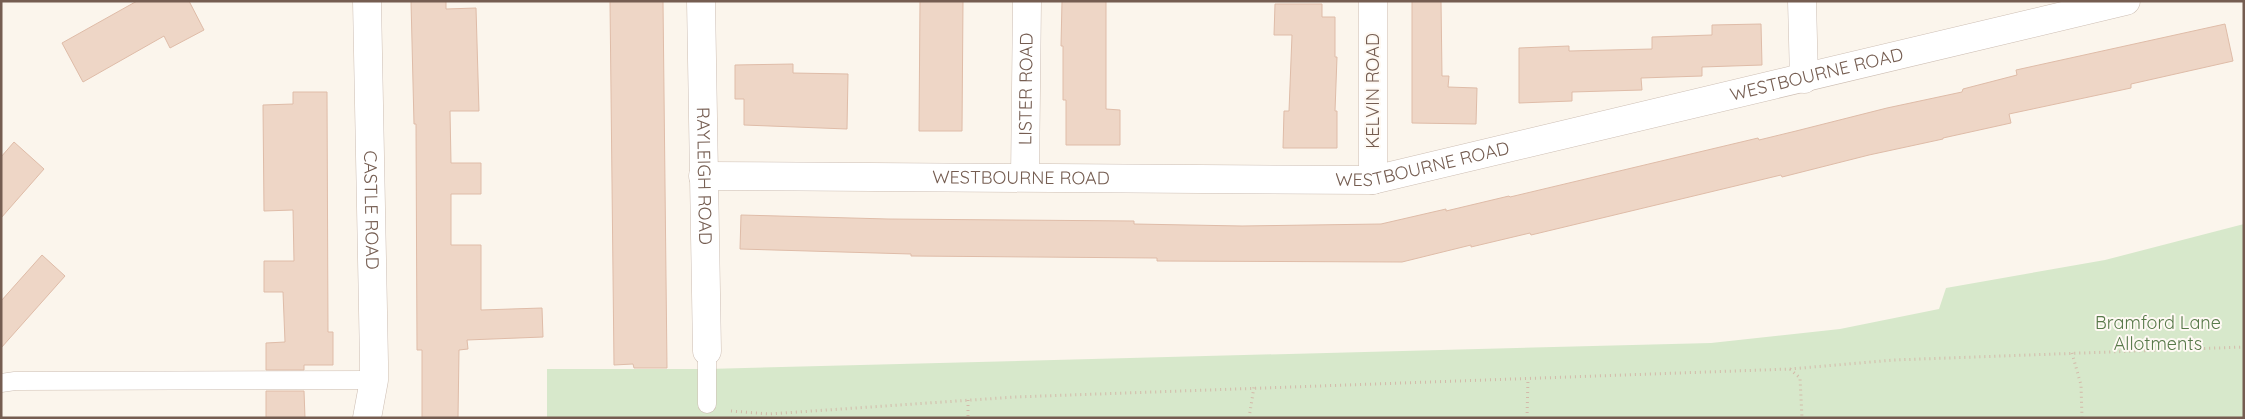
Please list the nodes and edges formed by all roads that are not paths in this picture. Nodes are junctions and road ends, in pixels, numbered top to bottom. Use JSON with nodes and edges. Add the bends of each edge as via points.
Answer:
{"nodes":[{"id":1,"x":367,"y":1,"type":"edge"},
{"id":2,"x":701,"y":1,"type":"edge"},
{"id":3,"x":1026,"y":1,"type":"edge"},
{"id":4,"x":1373,"y":1,"type":"edge"},
{"id":5,"x":1802,"y":1,"type":"edge"},
{"id":6,"x":2126,"y":1,"type":"edge"},
{"id":7,"x":1804,"y":79,"type":"junction"},
{"id":8,"x":703,"y":176,"type":"junction"},
{"id":9,"x":1025,"y":177,"type":"junction"},
{"id":10,"x":1373,"y":180,"type":"junction"},
{"id":11,"x":707,"y":350,"type":"joint"},
{"id":12,"x":374,"y":380,"type":"junction"},
{"id":13,"x":1,"y":383,"type":"edge"},
{"id":14,"x":707,"y":404,"type":"road end"},
{"id":15,"x":367,"y":418,"type":"edge"}],
"edges":[{"from":1,"to":12,"type":"street","name":"CASTLE ROAD"},
{"from":2,"to":8,"type":"street","name":"RAYLEIGH ROAD"},
{"from":3,"to":9,"type":"street","name":"LISTER ROAD"},
{"from":4,"to":10,"type":"street","name":"KELVIN ROAD"},
{"from":5,"to":7,"type":"street"},
{"from":6,"to":7,"type":"street","name":"WESTBOURNE ROAD"},
{"from":7,"to":10,"type":"street","name":"WESTBOURNE ROAD"},
{"from":8,"to":9,"type":"street","name":"WESTBOURNE ROAD"},
{"from":8,"to":11,"type":"street","name":"RAYLEIGH ROAD"},
{"from":9,"to":10,"type":"street","name":"WESTBOURNE ROAD"},
{"from":11,"to":14,"type":"lane"},
{"from":12,"to":13,"type":"lane"},
{"from":12,"to":15,"type":"street","name":"CASTLE ROAD"}]}
